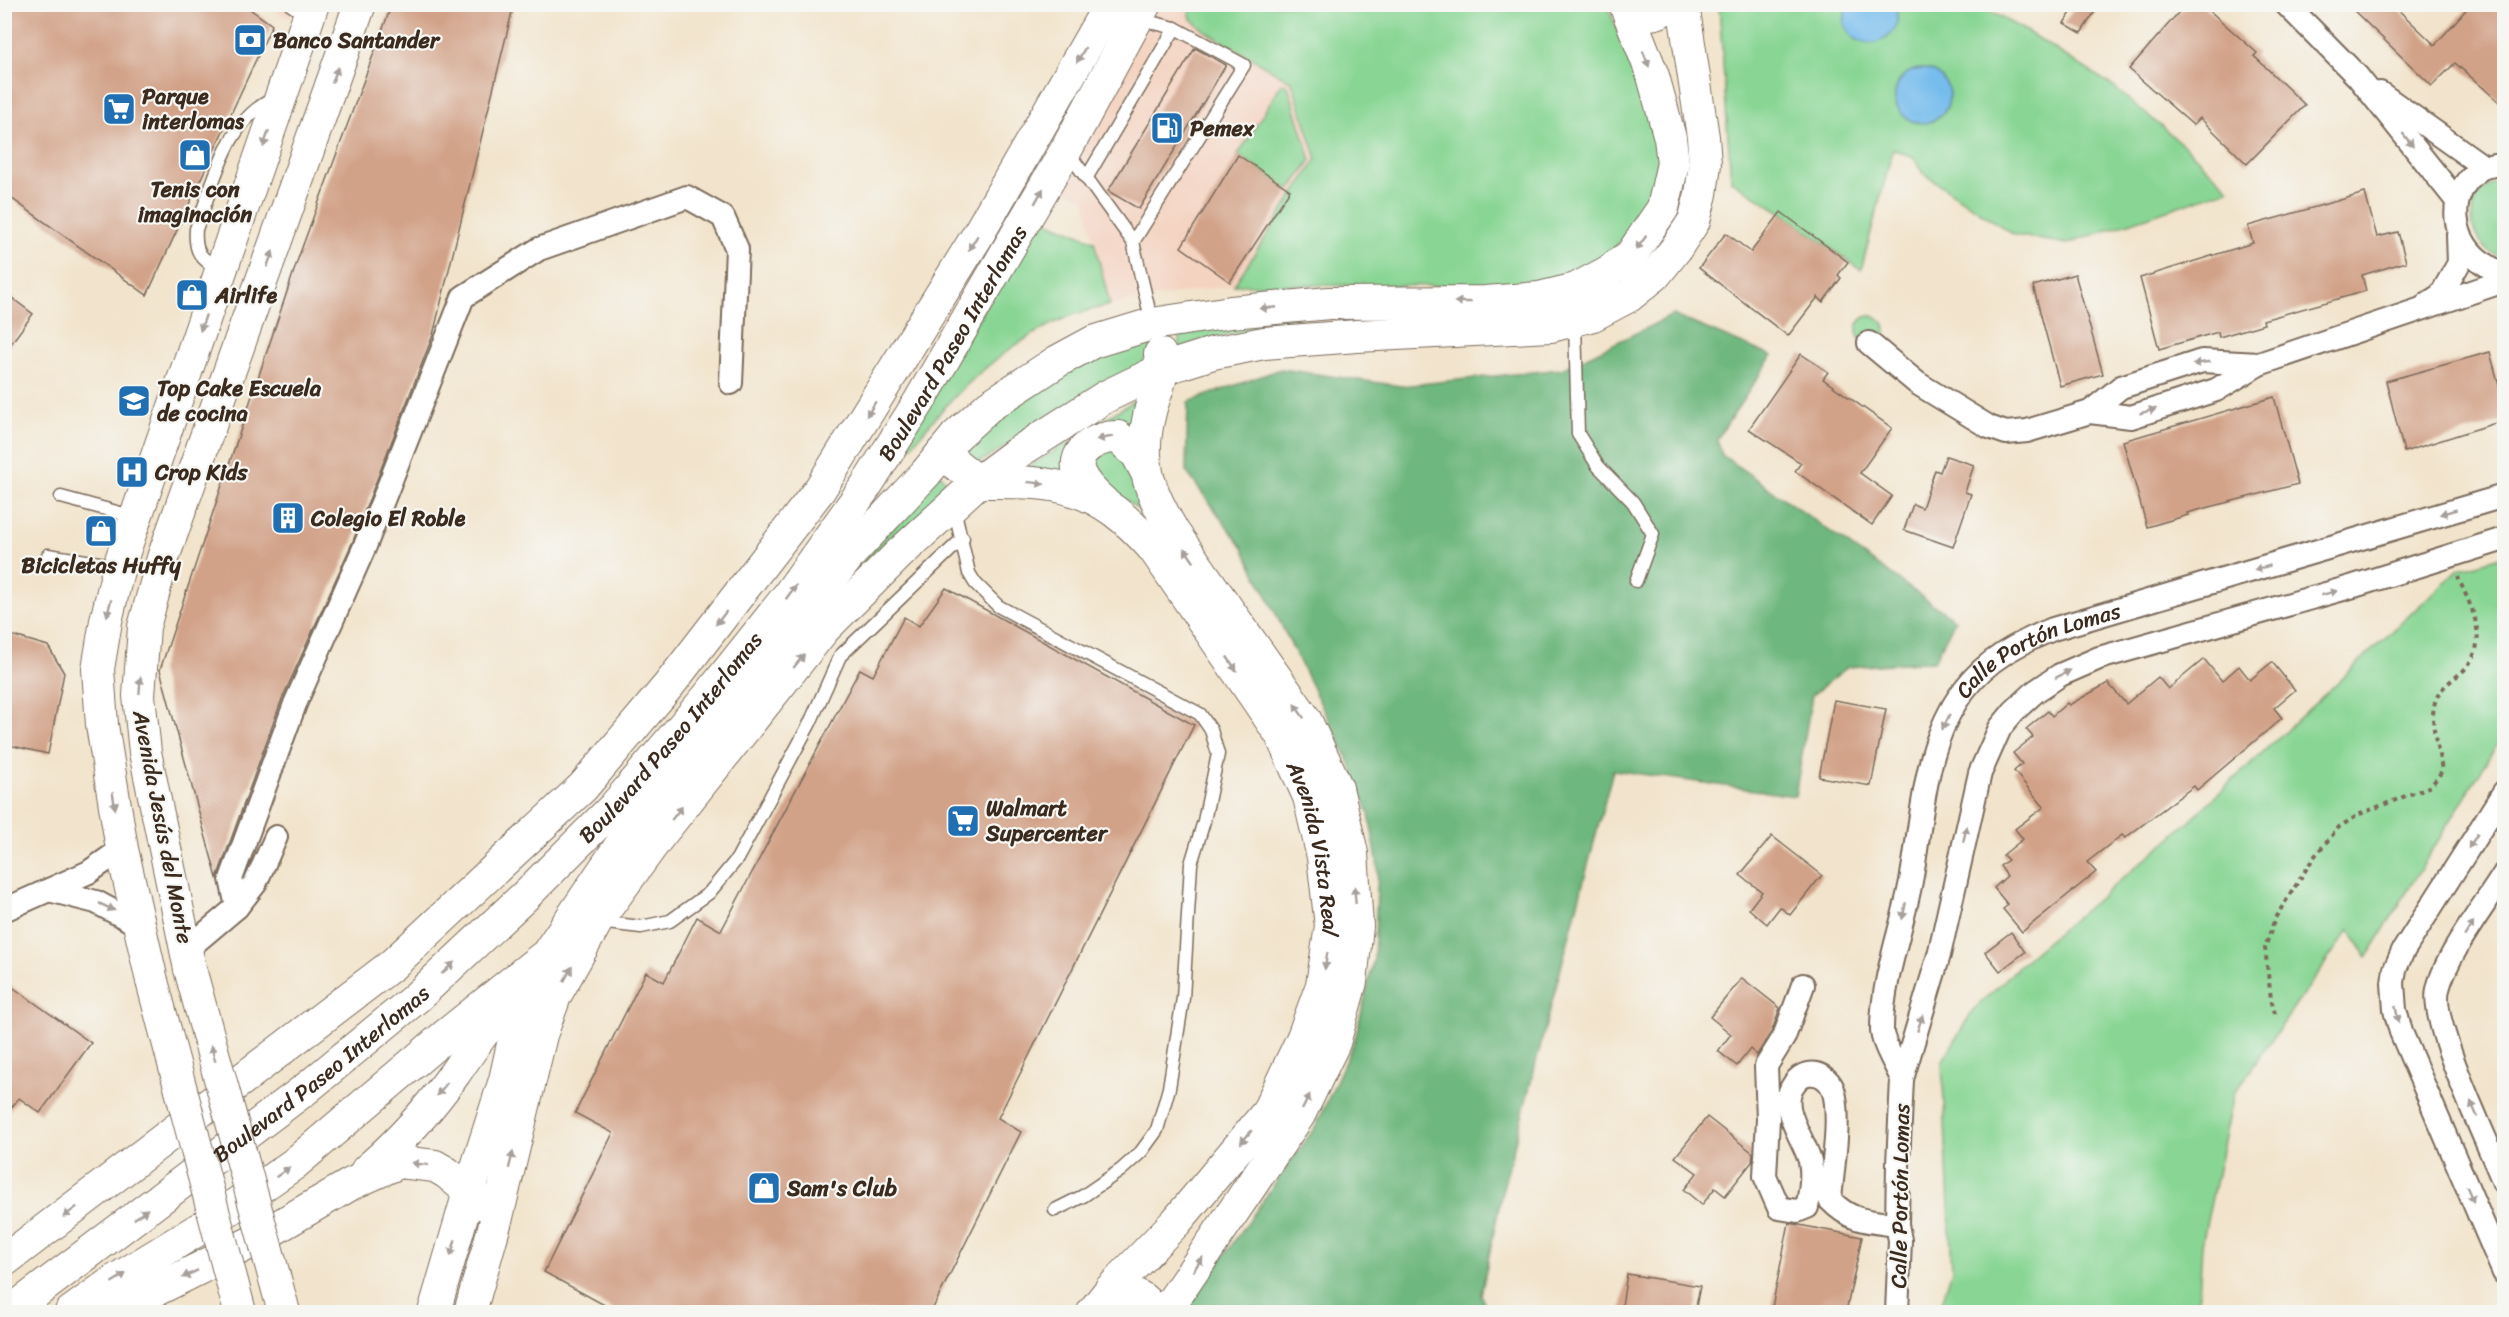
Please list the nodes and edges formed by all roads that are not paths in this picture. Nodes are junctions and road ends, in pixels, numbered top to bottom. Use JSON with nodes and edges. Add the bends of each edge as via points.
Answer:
{"nodes":[{"id":1,"x":360,"y":4,"type":"edge"},
{"id":2,"x":1110,"y":4,"type":"edge"},
{"id":3,"x":1626,"y":4,"type":"edge"},
{"id":4,"x":1670,"y":4,"type":"edge"},
{"id":5,"x":1683,"y":4,"type":"edge"},
{"id":6,"x":2286,"y":4,"type":"edge"},
{"id":7,"x":304,"y":8,"type":"edge"},
{"id":8,"x":1142,"y":12,"type":"edge"},
{"id":9,"x":1175,"y":28,"type":"junction"},
{"id":10,"x":2358,"y":77,"type":"junction"},
{"id":11,"x":1066,"y":150,"type":"junction"},
{"id":12,"x":2494,"y":165,"type":"edge"},
{"id":13,"x":1087,"y":177,"type":"junction"},
{"id":14,"x":2457,"y":201,"type":"junction"},
{"id":15,"x":2457,"y":232,"type":"junction"},
{"id":16,"x":1133,"y":242,"type":"junction"},
{"id":17,"x":2505,"y":274,"type":"edge"},
{"id":18,"x":2505,"y":282,"type":"edge"},
{"id":19,"x":2419,"y":310,"type":"junction"},
{"id":20,"x":1575,"y":320,"type":"junction"},
{"id":21,"x":1152,"y":324,"type":"junction"},
{"id":22,"x":1869,"y":343,"type":"dead end"},
{"id":23,"x":2259,"y":364,"type":"junction"},
{"id":24,"x":1163,"y":369,"type":"junction"},
{"id":25,"x":731,"y":383,"type":"dead end"},
{"id":26,"x":2090,"y":412,"type":"junction"},
{"id":27,"x":161,"y":444,"type":"junction"},
{"id":28,"x":942,"y":453,"type":"junction"},
{"id":29,"x":200,"y":454,"type":"junction"},
{"id":30,"x":1146,"y":471,"type":"junction"},
{"id":31,"x":978,"y":482,"type":"junction"},
{"id":32,"x":2505,"y":496,"type":"edge"},
{"id":33,"x":61,"y":497,"type":"dead end"},
{"id":34,"x":953,"y":504,"type":"junction"},
{"id":35,"x":1107,"y":506,"type":"junction"},
{"id":36,"x":136,"y":517,"type":"junction"},
{"id":37,"x":963,"y":538,"type":"junction"},
{"id":38,"x":2505,"y":539,"type":"edge"},
{"id":39,"x":48,"y":555,"type":"dead end"},
{"id":40,"x":119,"y":566,"type":"junction"},
{"id":41,"x":1636,"y":581,"type":"dead end"},
{"id":42,"x":2505,"y":792,"type":"edge"},
{"id":43,"x":276,"y":837,"type":"dead end"},
{"id":44,"x":122,"y":849,"type":"junction"},
{"id":45,"x":2505,"y":874,"type":"edge"},
{"id":46,"x":48,"y":890,"type":"junction"},
{"id":47,"x":237,"y":907,"type":"junction"},
{"id":48,"x":4,"y":910,"type":"edge"},
{"id":49,"x":597,"y":921,"type":"junction"},
{"id":50,"x":137,"y":924,"type":"junction"},
{"id":51,"x":547,"y":954,"type":"junction"},
{"id":52,"x":188,"y":960,"type":"junction"},
{"id":53,"x":1803,"y":985,"type":"dead end"},
{"id":54,"x":532,"y":986,"type":"junction"},
{"id":55,"x":461,"y":1038,"type":"junction"},
{"id":56,"x":1902,"y":1079,"type":"junction"},
{"id":57,"x":505,"y":1080,"type":"junction"},
{"id":58,"x":1835,"y":1125,"type":"junction"},
{"id":59,"x":1798,"y":1132,"type":"junction"},
{"id":60,"x":2505,"y":1183,"type":"edge"},
{"id":61,"x":351,"y":1184,"type":"junction"},
{"id":62,"x":469,"y":1192,"type":"junction"},
{"id":63,"x":1055,"y":1210,"type":"dead end"},
{"id":64,"x":497,"y":1217,"type":"junction"},
{"id":65,"x":1897,"y":1225,"type":"junction"},
{"id":66,"x":4,"y":1262,"type":"edge"},
{"id":67,"x":2505,"y":1273,"type":"edge"},
{"id":68,"x":1102,"y":1301,"type":"edge"},
{"id":69,"x":10,"y":1312,"type":"edge"},
{"id":70,"x":72,"y":1312,"type":"edge"},
{"id":71,"x":117,"y":1312,"type":"edge"},
{"id":72,"x":240,"y":1312,"type":"edge"},
{"id":73,"x":284,"y":1312,"type":"edge"},
{"id":74,"x":434,"y":1312,"type":"edge"},
{"id":75,"x":470,"y":1312,"type":"edge"},
{"id":76,"x":1152,"y":1312,"type":"edge"},
{"id":77,"x":1165,"y":1312,"type":"edge"},
{"id":78,"x":1897,"y":1312,"type":"edge"}],
"edges":[{"from":29,"to":1,"type":"main road","name":"Avenida Jesús del Monte","one_way":true},
{"from":2,"to":66,"type":"main road","name":"Boulevard Paseo Interlomas","one_way":true,"via":[[976,238],[820,489],[669,685],[583,787],[392,965]]},
{"from":3,"to":4,"type":"main road","via":[[1636,13],[1649,15]]},
{"from":3,"to":21,"type":"main road","one_way":true,"via":[[1653,76],[1673,163],[1663,208],[1631,255],[1608,272],[1576,289],[1539,298],[1329,303]]},
{"from":5,"to":20,"type":"main road","via":[[1706,164],[1694,221],[1655,275],[1629,296]]},
{"from":6,"to":10,"type":"street"},
{"from":7,"to":27,"type":"main road","name":"Avenida Jesús del Monte","one_way":true,"via":[[280,97]]},
{"from":8,"to":9,"type":"lane"},
{"from":8,"to":11,"type":"main road","name":"Boulevard Paseo Interlomas"},
{"from":9,"to":13,"type":"lane"},
{"from":9,"to":16,"type":"lane","via":[[1244,65]]},
{"from":10,"to":12,"type":"street"},
{"from":10,"to":14,"type":"street","one_way":true},
{"from":11,"to":13,"type":"lane"},
{"from":69,"to":11,"type":"main road","name":"Boulevard Paseo Interlomas","one_way":true,"via":[[307,1088],[416,998],[614,807],[787,597],[866,486]]},
{"from":12,"to":14,"type":"street","via":[[2467,181]]},
{"from":13,"to":16,"type":"lane"},
{"from":14,"to":15,"type":"street"},
{"from":15,"to":17,"type":"street","via":[[2474,259]]},
{"from":15,"to":19,"type":"street","via":[[2459,263],[2440,295]]},
{"from":16,"to":21,"type":"lane"},
{"from":18,"to":19,"type":"street"},
{"from":19,"to":23,"type":"street"},
{"from":20,"to":24,"type":"main road","via":[[1551,326],[1264,343],[1213,353]]},
{"from":20,"to":41,"type":"lane","via":[[1578,434],[1598,466],[1633,502],[1653,534]]},
{"from":21,"to":24,"type":"main road"},
{"from":21,"to":28,"type":"main road","via":[[1093,342],[1020,384],[956,436]]},
{"from":22,"to":26,"type":"street","via":[[1917,383],[1989,428],[2006,433],[2027,431]]},
{"from":26,"to":23,"type":"street","one_way":true,"via":[[2131,417],[2216,390]]},
{"from":23,"to":26,"type":"street","one_way":true,"via":[[2202,361],[2121,387]]},
{"from":24,"to":30,"type":"main road","name":"Avenida Vista Real","via":[[1143,442]]},
{"from":24,"to":31,"type":"main road","via":[[1105,398]]},
{"from":25,"to":47,"type":"street","via":[[737,249],[723,218],[687,196],[539,249],[463,297],[365,546],[295,704],[231,879]]},
{"from":27,"to":29,"type":"main road"},
{"from":27,"to":36,"type":"main road","name":"Avenida Jesús del Monte"},
{"from":28,"to":31,"type":"main road"},
{"from":28,"to":51,"type":"main road","via":[[852,552],[635,824]]},
{"from":52,"to":29,"type":"main road","name":"Avenida Jesús del Monte","one_way":true,"via":[[145,752],[139,696],[144,627]]},
{"from":30,"to":35,"type":"main road","one_way":true,"via":[[1137,454],[1118,437],[1106,436],[1086,448],[1078,470],[1084,483]]},
{"from":77,"to":30,"type":"main road","name":"Avenida Vista Real","one_way":true,"via":[[1299,1115],[1334,1043],[1351,982],[1357,926],[1352,853],[1338,788],[1305,719],[1174,533],[1158,506]]},
{"from":31,"to":34,"type":"main road"},
{"from":31,"to":35,"type":"main road","name":"Avenida Vista Real","one_way":true,"via":[[1060,486],[1075,489]]},
{"from":32,"to":56,"type":"street","name":"Calle Portón Lomas","one_way":true,"via":[[2054,629],[2017,644],[1986,666],[1964,690],[1943,727],[1926,782],[1911,881],[1884,997],[1881,1032]]},
{"from":33,"to":36,"type":"lane"},
{"from":34,"to":37,"type":"lane"},
{"from":49,"to":34,"type":"main road","one_way":true,"via":[[656,840],[824,629]]},
{"from":35,"to":68,"type":"main road","name":"Avenida Vista Real","one_way":true,"via":[[1134,526],[1154,549],[1281,735],[1309,797],[1323,857],[1331,926],[1322,985],[1303,1037],[1267,1113],[1176,1222]]},
{"from":36,"to":40,"type":"main road","name":"Avenida Jesús del Monte"},
{"from":37,"to":49,"type":"lane","via":[[840,656],[810,723],[736,859],[709,893],[670,921],[641,927]]},
{"from":37,"to":63,"type":"lane","via":[[969,573],[986,596],[1200,714],[1211,730],[1218,754],[1191,864],[1183,998],[1169,1088],[1157,1130],[1142,1152],[1121,1170]]},
{"from":56,"to":38,"type":"street","name":"Calle Portón Lomas","one_way":true,"via":[[1948,921],[1980,773],[2000,728],[2036,691],[2060,675],[2099,658]]},
{"from":39,"to":40,"type":"lane"},
{"from":40,"to":44,"type":"main road","name":"Avenida Jesús del Monte","one_way":true,"via":[[98,669],[102,725]]},
{"from":42,"to":67,"type":"street","one_way":true,"via":[[2403,951],[2393,983],[2395,1010],[2409,1054]]},
{"from":43,"to":47,"type":"street","via":[[255,884]]},
{"from":44,"to":46,"type":"street","via":[[89,872]]},
{"from":44,"to":50,"type":"main road","name":"Avenida Jesús del Monte"},
{"from":60,"to":45,"type":"street","one_way":true,"via":[[2446,1043],[2436,1009],[2445,968]]},
{"from":46,"to":48,"type":"street"},
{"from":46,"to":50,"type":"street","one_way":true,"via":[[96,902]]},
{"from":47,"to":52,"type":"street"},
{"from":49,"to":51,"type":"main road"},
{"from":64,"to":49,"type":"main road","one_way":true,"via":[[555,996]]},
{"from":50,"to":72,"type":"main road","name":"Avenida Jesús del Monte","bridge":true},
{"from":51,"to":54,"type":"main road"},
{"from":51,"to":55,"type":"main road"},
{"from":73,"to":52,"type":"main road","name":"Avenida Jesús del Monte","one_way":true,"bridge":true},
{"from":53,"to":59,"type":"street","via":[[1784,1036],[1766,1066],[1765,1176],[1779,1208],[1797,1211],[1807,1207],[1810,1195],[1810,1163]]},
{"from":54,"to":55,"type":"main road","via":[[499,1014]]},
{"from":54,"to":57,"type":"main road","via":[[517,1026]]},
{"from":55,"to":57,"type":"main road","via":[[491,1057]]},
{"from":55,"to":61,"type":"main road","one_way":true,"via":[[455,1073],[417,1121]]},
{"from":70,"to":55,"type":"main road","one_way":true,"via":[[294,1164]]},
{"from":56,"to":65,"type":"street","name":"Calle Portón Lomas"},
{"from":57,"to":62,"type":"main road"},
{"from":58,"to":59,"type":"street"},
{"from":58,"to":59,"type":"street","via":[[1833,1090],[1828,1080],[1816,1073],[1804,1074],[1789,1090],[1787,1104]]},
{"from":58,"to":65,"type":"street","via":[[1830,1200],[1855,1220]]},
{"from":62,"to":61,"type":"main road","one_way":true,"via":[[435,1166],[419,1163],[400,1162]]},
{"from":61,"to":71,"type":"main road","one_way":true,"via":[[250,1244]]},
{"from":62,"to":64,"type":"main road"},
{"from":62,"to":74,"type":"main road","one_way":true},
{"from":64,"to":75,"type":"main road"},
{"from":65,"to":78,"type":"street","name":"Calle Portón Lomas"},
{"from":68,"to":76,"type":"main road","via":[[1129,1292],[1140,1297]]}]}
